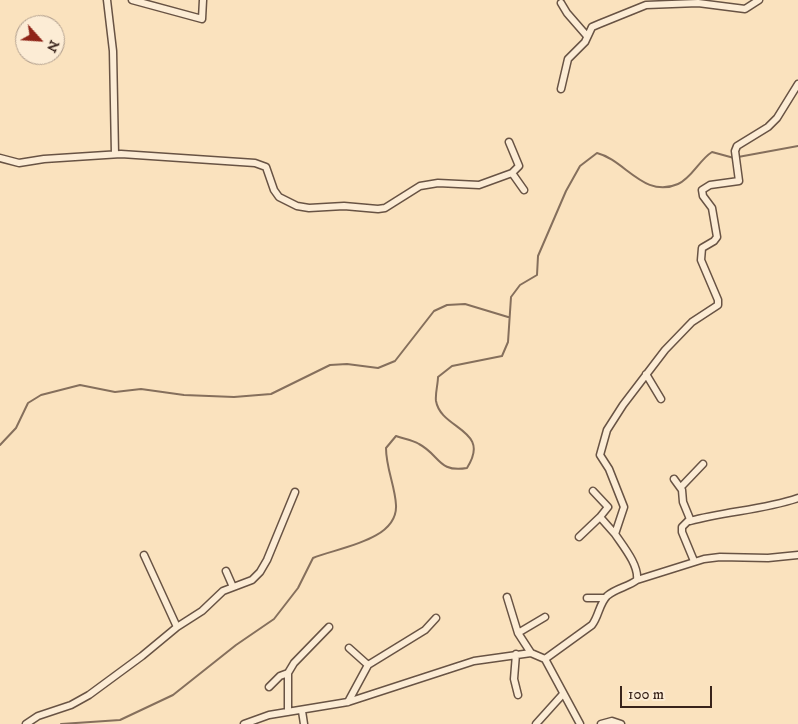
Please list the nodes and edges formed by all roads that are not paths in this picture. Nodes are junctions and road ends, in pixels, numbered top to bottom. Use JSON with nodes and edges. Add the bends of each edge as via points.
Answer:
{"nodes":[{"id":1,"x":107,"y":0,"type":"edge"},
{"id":2,"x":132,"y":0,"type":"edge"},
{"id":3,"x":203,"y":0,"type":"edge"},
{"id":4,"x":759,"y":0,"type":"edge"},
{"id":5,"x":561,"y":3,"type":"dead end"},
{"id":6,"x":587,"y":36,"type":"junction"},
{"id":7,"x":798,"y":84,"type":"edge"},
{"id":8,"x":562,"y":89,"type":"dead end"},
{"id":9,"x":509,"y":142,"type":"dead end"},
{"id":10,"x":115,"y":154,"type":"junction"},
{"id":11,"x":0,"y":158,"type":"edge"},
{"id":12,"x":512,"y":174,"type":"junction"},
{"id":13,"x":524,"y":190,"type":"dead end"},
{"id":14,"x":646,"y":374,"type":"junction"},
{"id":15,"x":661,"y":399,"type":"dead end"},
{"id":16,"x":703,"y":464,"type":"dead end"},
{"id":17,"x":674,"y":479,"type":"dead end"},
{"id":18,"x":681,"y":487,"type":"junction"},
{"id":19,"x":593,"y":491,"type":"dead end"},
{"id":20,"x":294,"y":492,"type":"dead end"},
{"id":21,"x":798,"y":498,"type":"edge"},
{"id":22,"x":600,"y":517,"type":"junction"},
{"id":23,"x":690,"y":521,"type":"junction"},
{"id":24,"x":615,"y":534,"type":"junction"},
{"id":25,"x":579,"y":537,"type":"dead end"},
{"id":26,"x":798,"y":554,"type":"edge"},
{"id":27,"x":144,"y":555,"type":"dead end"},
{"id":28,"x":694,"y":561,"type":"junction"},
{"id":29,"x":226,"y":570,"type":"dead end"},
{"id":30,"x":637,"y":580,"type":"junction"},
{"id":31,"x":233,"y":587,"type":"junction"},
{"id":32,"x":508,"y":597,"type":"dead end"},
{"id":33,"x":587,"y":598,"type":"dead end"},
{"id":34,"x":605,"y":598,"type":"junction"},
{"id":35,"x":545,"y":617,"type":"dead end"},
{"id":36,"x":436,"y":618,"type":"dead end"},
{"id":37,"x":177,"y":627,"type":"junction"},
{"id":38,"x":328,"y":628,"type":"dead end"},
{"id":39,"x":518,"y":632,"type":"junction"},
{"id":40,"x":349,"y":648,"type":"dead end"},
{"id":41,"x":531,"y":653,"type":"junction"},
{"id":42,"x":516,"y":654,"type":"junction"},
{"id":43,"x":545,"y":659,"type":"junction"},
{"id":44,"x":368,"y":665,"type":"junction"},
{"id":45,"x":288,"y":673,"type":"junction"},
{"id":46,"x":269,"y":687,"type":"dead end"},
{"id":47,"x":563,"y":694,"type":"junction"},
{"id":48,"x":518,"y":695,"type":"dead end"},
{"id":49,"x":348,"y":702,"type":"junction"},
{"id":50,"x":302,"y":711,"type":"junction"},
{"id":51,"x":288,"y":712,"type":"junction"},
{"id":52,"x":539,"y":723,"type":"edge"},
{"id":53,"x":26,"y":724,"type":"edge"},
{"id":54,"x":244,"y":724,"type":"edge"},
{"id":55,"x":304,"y":724,"type":"edge"},
{"id":56,"x":580,"y":724,"type":"edge"},
{"id":57,"x":601,"y":724,"type":"edge"},
{"id":58,"x":621,"y":724,"type":"edge"}],
"edges":[{"from":1,"to":10,"type":"street","via":[[113,51]]},
{"from":2,"to":3,"type":"street","via":[[202,19]]},
{"from":4,"to":6,"type":"street","via":[[745,8],[706,3],[646,5],[592,27]]},
{"from":5,"to":6,"type":"street"},
{"from":6,"to":8,"type":"street","via":[[568,59]]},
{"from":7,"to":14,"type":"street","via":[[773,123],[743,141],[735,151],[739,181],[704,187],[702,192],[712,208],[717,237],[702,248],[701,260],[718,305],[683,330]]},
{"from":9,"to":12,"type":"street","via":[[519,166]]},
{"from":10,"to":11,"type":"street","via":[[19,163]]},
{"from":10,"to":12,"type":"street","via":[[263,165],[279,197],[309,208],[385,208],[420,186],[438,183],[472,186]]},
{"from":12,"to":13,"type":"street"},
{"from":14,"to":15,"type":"street"},
{"from":14,"to":24,"type":"street","via":[[615,417],[600,450],[624,507]]},
{"from":16,"to":18,"type":"street"},
{"from":17,"to":18,"type":"street"},
{"from":18,"to":23,"type":"street"},
{"from":19,"to":22,"type":"street","via":[[608,507]]},
{"from":20,"to":31,"type":"street","via":[[260,572],[252,580]]},
{"from":21,"to":23,"type":"street","via":[[761,509],[722,513]]},
{"from":22,"to":24,"type":"street"},
{"from":22,"to":25,"type":"street"},
{"from":23,"to":28,"type":"street","via":[[682,527],[682,532]]},
{"from":24,"to":30,"type":"street","via":[[631,560]]},
{"from":26,"to":28,"type":"street"},
{"from":27,"to":37,"type":"street"},
{"from":28,"to":30,"type":"street","via":[[669,572]]},
{"from":29,"to":31,"type":"street"},
{"from":30,"to":34,"type":"street"},
{"from":31,"to":37,"type":"street","via":[[223,591],[202,611]]},
{"from":32,"to":39,"type":"street"},
{"from":33,"to":34,"type":"street"},
{"from":34,"to":43,"type":"street","via":[[592,625]]},
{"from":35,"to":39,"type":"street"},
{"from":36,"to":44,"type":"street","via":[[425,630]]},
{"from":37,"to":53,"type":"street","via":[[89,695]]},
{"from":38,"to":45,"type":"street"},
{"from":39,"to":41,"type":"street"},
{"from":40,"to":44,"type":"street"},
{"from":41,"to":42,"type":"street"},
{"from":41,"to":43,"type":"street"},
{"from":42,"to":48,"type":"street","via":[[514,679]]},
{"from":42,"to":49,"type":"street","via":[[474,661]]},
{"from":43,"to":47,"type":"street"},
{"from":44,"to":49,"type":"street"},
{"from":45,"to":46,"type":"street"},
{"from":45,"to":51,"type":"street"},
{"from":47,"to":52,"type":"street"},
{"from":47,"to":56,"type":"street"},
{"from":49,"to":50,"type":"street"},
{"from":50,"to":51,"type":"street"},
{"from":50,"to":55,"type":"street"},
{"from":51,"to":54,"type":"street"},
{"from":57,"to":58,"type":"street","via":[[612,721]]}]}
